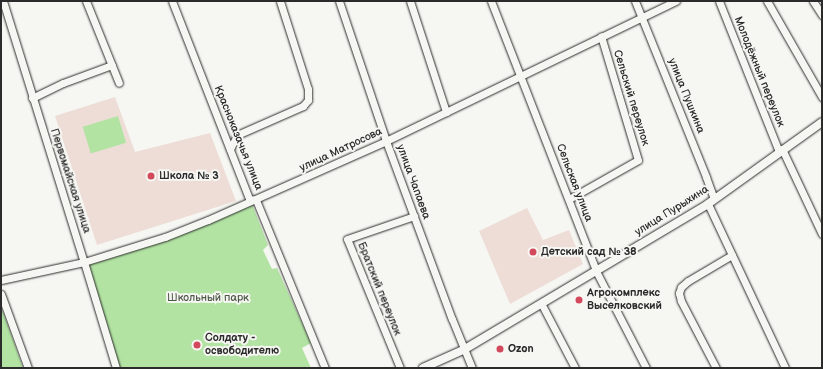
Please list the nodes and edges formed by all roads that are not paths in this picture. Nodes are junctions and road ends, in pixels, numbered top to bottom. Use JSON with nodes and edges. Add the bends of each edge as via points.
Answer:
{"nodes":[{"id":1,"x":3,"y":1,"type":"edge"},
{"id":2,"x":86,"y":1,"type":"edge"},
{"id":3,"x":172,"y":1,"type":"edge"},
{"id":4,"x":280,"y":1,"type":"edge"},
{"id":5,"x":339,"y":1,"type":"edge"},
{"id":6,"x":410,"y":1,"type":"edge"},
{"id":7,"x":491,"y":1,"type":"edge"},
{"id":8,"x":635,"y":1,"type":"edge"},
{"id":9,"x":676,"y":1,"type":"edge"},
{"id":10,"x":719,"y":1,"type":"edge"},
{"id":11,"x":767,"y":1,"type":"edge"},
{"id":12,"x":813,"y":1,"type":"edge"},
{"id":13,"x":822,"y":15,"type":"edge"},
{"id":14,"x":642,"y":16,"type":"junction"},
{"id":15,"x":601,"y":36,"type":"junction"},
{"id":16,"x":112,"y":65,"type":"junction"},
{"id":17,"x":519,"y":76,"type":"junction"},
{"id":18,"x":119,"y":83,"type":"dead end"},
{"id":19,"x":822,"y":97,"type":"edge"},
{"id":20,"x":32,"y":98,"type":"junction"},
{"id":21,"x":446,"y":112,"type":"junction"},
{"id":22,"x":822,"y":122,"type":"edge"},
{"id":23,"x":386,"y":141,"type":"junction"},
{"id":24,"x":230,"y":149,"type":"junction"},
{"id":25,"x":781,"y":151,"type":"junction"},
{"id":26,"x":569,"y":199,"type":"junction"},
{"id":27,"x":256,"y":200,"type":"junction"},
{"id":28,"x":711,"y":201,"type":"junction"},
{"id":29,"x":414,"y":216,"type":"junction"},
{"id":30,"x":822,"y":234,"type":"edge"},
{"id":31,"x":732,"y":255,"type":"junction"},
{"id":32,"x":84,"y":262,"type":"junction"},
{"id":33,"x":596,"y":271,"type":"junction"},
{"id":34,"x":1,"y":280,"type":"edge"},
{"id":35,"x":1,"y":294,"type":"edge"},
{"id":36,"x":541,"y":303,"type":"junction"},
{"id":37,"x":465,"y":349,"type":"junction"},
{"id":38,"x":28,"y":368,"type":"edge"},
{"id":39,"x":116,"y":368,"type":"edge"},
{"id":40,"x":325,"y":368,"type":"edge"},
{"id":41,"x":400,"y":368,"type":"edge"},
{"id":42,"x":422,"y":368,"type":"edge"},
{"id":43,"x":472,"y":368,"type":"edge"},
{"id":44,"x":575,"y":368,"type":"edge"},
{"id":45,"x":646,"y":368,"type":"edge"},
{"id":46,"x":716,"y":368,"type":"edge"},
{"id":47,"x":785,"y":368,"type":"edge"}],
"edges":[{"from":1,"to":20,"type":"street","name":"Первомайская улица"},
{"from":2,"to":16,"type":"street"},
{"from":3,"to":24,"type":"street","name":"Красноказачья улица"},
{"from":4,"to":24,"type":"street","via":[[308,89],[308,100],[303,106],[237,135]]},
{"from":5,"to":23,"type":"street","name":"улица Чапаева"},
{"from":6,"to":21,"type":"street"},
{"from":7,"to":17,"type":"street","name":"Сельская улица"},
{"from":8,"to":14,"type":"street","name":"улица Пушкина"},
{"from":9,"to":14,"type":"street","name":"улица Матросова"},
{"from":10,"to":25,"type":"street","name":"Молодёжный переулок"},
{"from":11,"to":19,"type":"street"},
{"from":12,"to":13,"type":"street"},
{"from":14,"to":15,"type":"street","name":"улица Матросова"},
{"from":14,"to":28,"type":"street","name":"улица Пушкина","via":[[706,177]]},
{"from":15,"to":17,"type":"street","name":"улица Матросова"},
{"from":15,"to":26,"type":"street","name":"Сельский переулок","via":[[638,160]]},
{"from":16,"to":18,"type":"street"},
{"from":16,"to":20,"type":"street","via":[[63,83]]},
{"from":17,"to":21,"type":"street","name":"улица Матросова"},
{"from":17,"to":26,"type":"street","name":"Сельская улица"},
{"from":20,"to":32,"type":"street","name":"Первомайская улица"},
{"from":21,"to":23,"type":"street","name":"улица Матросова"},
{"from":22,"to":25,"type":"street","name":"улица Пурыхина"},
{"from":23,"to":27,"type":"street","name":"улица Матросова"},
{"from":23,"to":29,"type":"street","name":"улица Чапаева"},
{"from":24,"to":27,"type":"street","name":"Красноказачья улица","via":[[249,199]]},
{"from":25,"to":28,"type":"street","name":"улица Пурыхина"},
{"from":25,"to":30,"type":"street","name":"Молодёжный переулок"},
{"from":26,"to":33,"type":"street","name":"Сельская улица"},
{"from":27,"to":32,"type":"street","name":"улица Матросова","via":[[165,237]]},
{"from":27,"to":40,"type":"street","name":"Красноказачья улица"},
{"from":28,"to":31,"type":"street","name":"улица Пушкина"},
{"from":28,"to":33,"type":"street","name":"улица Пурыхина"},
{"from":29,"to":37,"type":"street","name":"улица Чапаева"},
{"from":29,"to":41,"type":"street","name":"Братский переулок","via":[[347,239]]},
{"from":31,"to":46,"type":"street","via":[[688,281],[679,293]]},
{"from":31,"to":47,"type":"street","name":"улица Пушкина"},
{"from":32,"to":34,"type":"street","name":"улица Матросова"},
{"from":32,"to":39,"type":"street","name":"Первомайская улица"},
{"from":33,"to":36,"type":"street","name":"улица Пурыхина"},
{"from":33,"to":45,"type":"street","name":"Сельская улица"},
{"from":35,"to":38,"type":"street"},
{"from":36,"to":37,"type":"street","name":"улица Пурыхина"},
{"from":36,"to":44,"type":"street"},
{"from":37,"to":42,"type":"street","name":"улица Пурыхина"},
{"from":37,"to":43,"type":"street","name":"улица Чапаева"}]}
